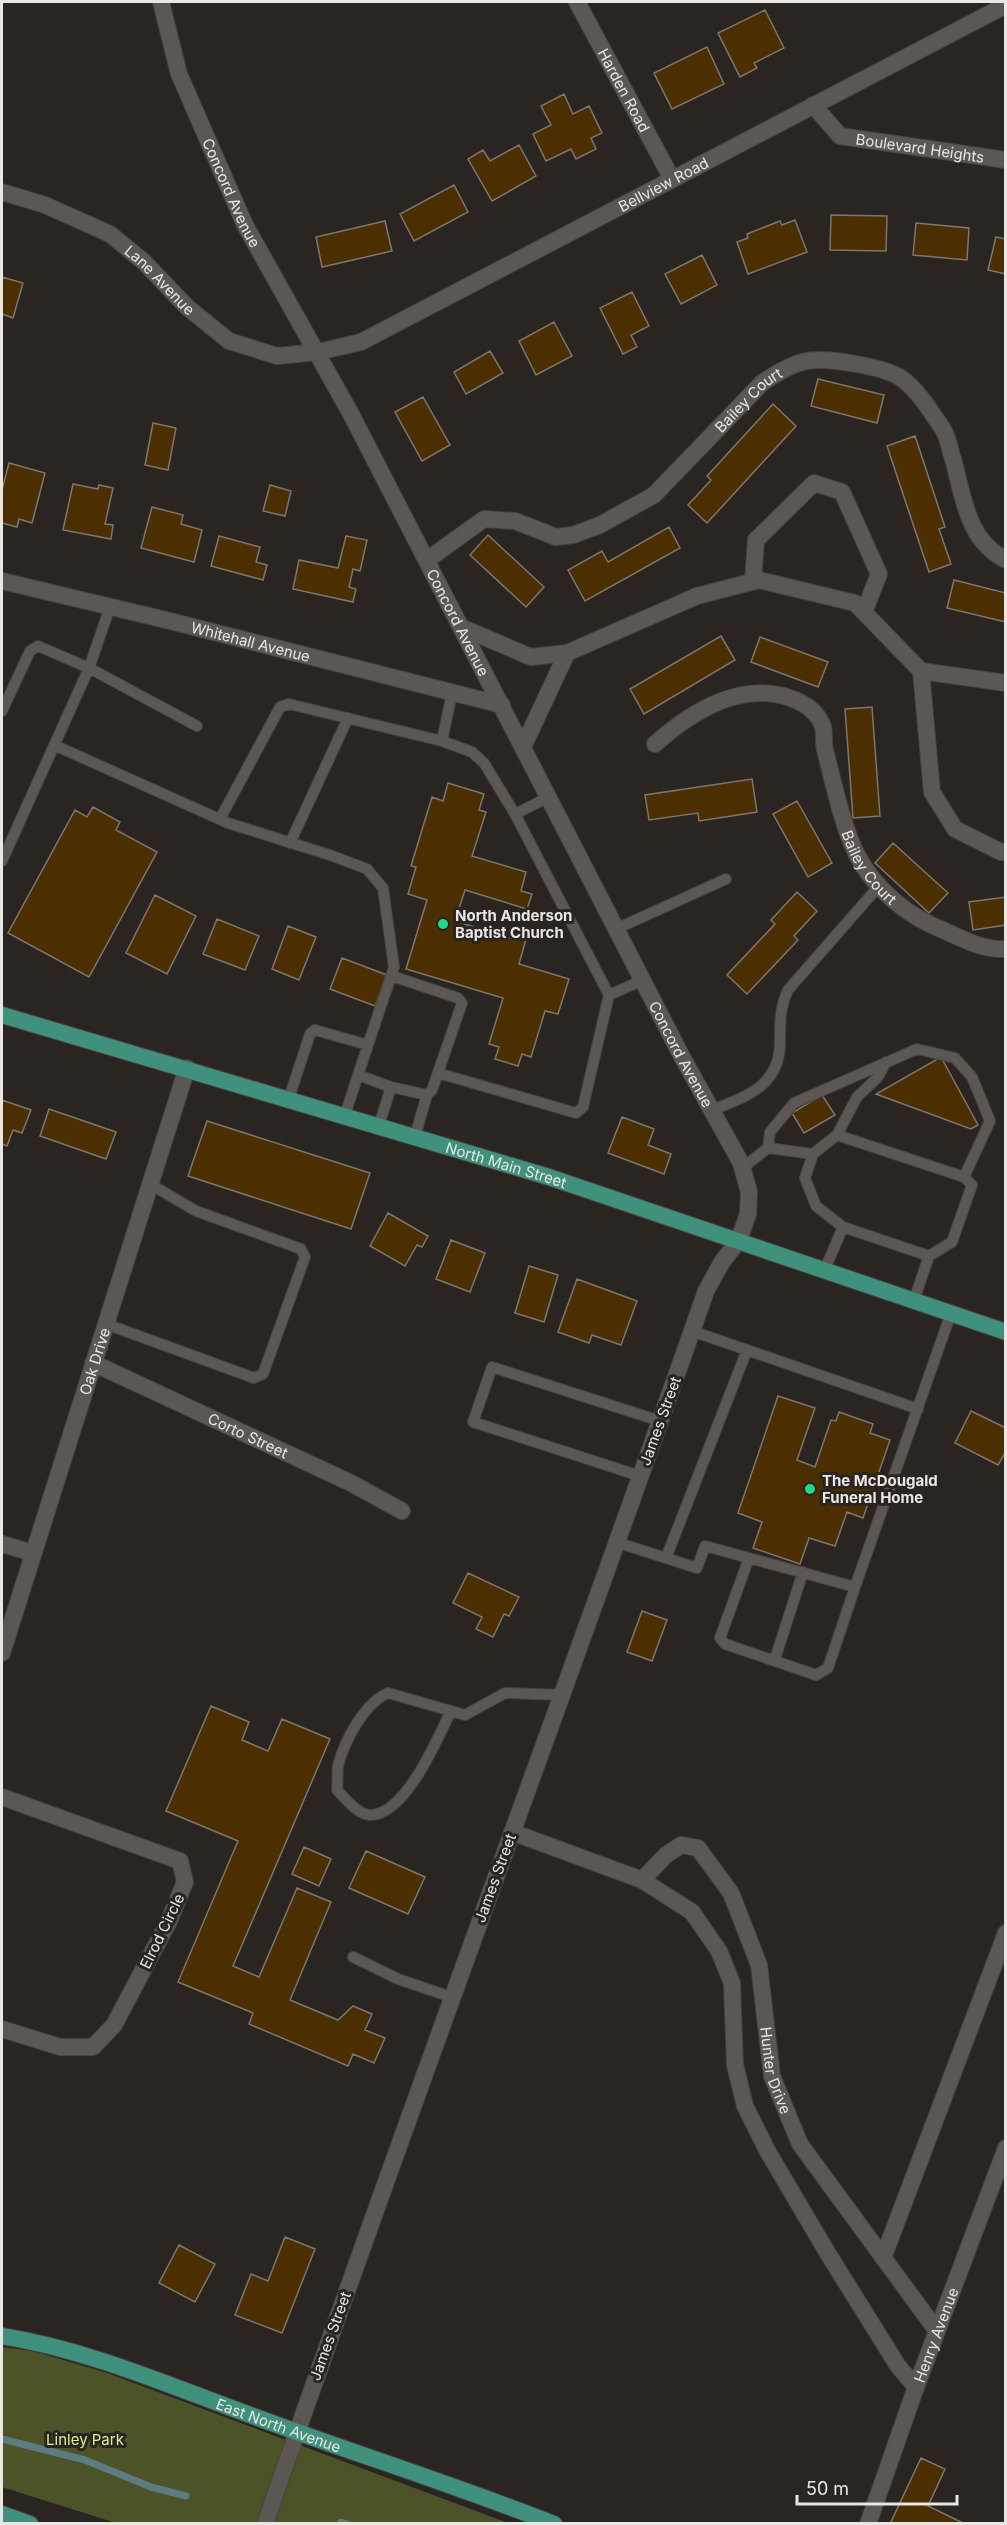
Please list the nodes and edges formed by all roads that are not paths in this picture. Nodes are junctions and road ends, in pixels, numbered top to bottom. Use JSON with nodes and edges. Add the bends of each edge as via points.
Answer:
{"nodes":[{"id":1,"x":160,"y":2,"type":"edge"},
{"id":2,"x":577,"y":2,"type":"edge"},
{"id":3,"x":1005,"y":5,"type":"edge"},
{"id":4,"x":813,"y":105,"type":"junction"},
{"id":5,"x":1005,"y":160,"type":"edge"},
{"id":6,"x":672,"y":179,"type":"junction"},
{"id":7,"x":2,"y":192,"type":"edge"},
{"id":8,"x":318,"y":352,"type":"junction"},
{"id":9,"x":427,"y":560,"type":"junction"},
{"id":10,"x":1005,"y":560,"type":"edge"},
{"id":11,"x":2,"y":581,"type":"edge"},
{"id":12,"x":753,"y":581,"type":"junction"},
{"id":13,"x":110,"y":607,"type":"junction"},
{"id":14,"x":864,"y":612,"type":"junction"},
{"id":15,"x":463,"y":628,"type":"junction"},
{"id":16,"x":567,"y":653,"type":"junction"},
{"id":17,"x":89,"y":668,"type":"junction"},
{"id":18,"x":921,"y":671,"type":"junction"},
{"id":19,"x":1005,"y":682,"type":"edge"},
{"id":20,"x":452,"y":693,"type":"junction"},
{"id":21,"x":502,"y":705,"type":"junction"},
{"id":22,"x":2,"y":711,"type":"edge"},
{"id":23,"x":348,"y":718,"type":"junction"},
{"id":24,"x":197,"y":726,"type":"dead end"},
{"id":25,"x":441,"y":741,"type":"junction"},
{"id":26,"x":655,"y":744,"type":"dead end"},
{"id":27,"x":54,"y":745,"type":"junction"},
{"id":28,"x":523,"y":747,"type":"junction"},
{"id":29,"x":549,"y":797,"type":"junction"},
{"id":30,"x":515,"y":814,"type":"junction"},
{"id":31,"x":220,"y":819,"type":"junction"},
{"id":32,"x":290,"y":843,"type":"junction"},
{"id":33,"x":1005,"y":852,"type":"edge"},
{"id":34,"x":2,"y":861,"type":"edge"},
{"id":35,"x":726,"y":879,"type":"dead end"},
{"id":36,"x":879,"y":886,"type":"junction"},
{"id":37,"x":616,"y":929,"type":"junction"},
{"id":38,"x":1005,"y":949,"type":"edge"},
{"id":39,"x":392,"y":976,"type":"junction"},
{"id":40,"x":643,"y":980,"type":"junction"},
{"id":41,"x":609,"y":995,"type":"junction"},
{"id":42,"x":2,"y":1015,"type":"edge"},
{"id":43,"x":368,"y":1045,"type":"junction"},
{"id":44,"x":886,"y":1062,"type":"junction"},
{"id":45,"x":187,"y":1068,"type":"junction"},
{"id":46,"x":438,"y":1073,"type":"junction"},
{"id":47,"x":358,"y":1075,"type":"junction"},
{"id":48,"x":391,"y":1087,"type":"junction"},
{"id":49,"x":427,"y":1095,"type":"junction"},
{"id":50,"x":289,"y":1098,"type":"junction"},
{"id":51,"x":712,"y":1110,"type":"junction"},
{"id":52,"x":345,"y":1115,"type":"junction"},
{"id":53,"x":379,"y":1125,"type":"junction"},
{"id":54,"x":837,"y":1135,"type":"junction"},
{"id":55,"x":416,"y":1136,"type":"junction"},
{"id":56,"x":768,"y":1148,"type":"junction"},
{"id":57,"x":813,"y":1154,"type":"junction"},
{"id":58,"x":742,"y":1168,"type":"junction"},
{"id":59,"x":964,"y":1177,"type":"junction"},
{"id":60,"x":150,"y":1184,"type":"junction"},
{"id":61,"x":843,"y":1227,"type":"junction"},
{"id":62,"x":739,"y":1240,"type":"junction"},
{"id":63,"x":929,"y":1256,"type":"junction"},
{"id":64,"x":825,"y":1269,"type":"junction"},
{"id":65,"x":914,"y":1300,"type":"junction"},
{"id":66,"x":951,"y":1313,"type":"junction"},
{"id":67,"x":106,"y":1324,"type":"junction"},
{"id":68,"x":692,"y":1331,"type":"junction"},
{"id":69,"x":1005,"y":1332,"type":"edge"},
{"id":70,"x":747,"y":1350,"type":"junction"},
{"id":71,"x":93,"y":1363,"type":"junction"},
{"id":72,"x":918,"y":1408,"type":"junction"},
{"id":73,"x":660,"y":1421,"type":"junction"},
{"id":74,"x":640,"y":1476,"type":"junction"},
{"id":75,"x":402,"y":1511,"type":"dead end"},
{"id":76,"x":616,"y":1542,"type":"junction"},
{"id":77,"x":2,"y":1544,"type":"edge"},
{"id":78,"x":33,"y":1553,"type":"junction"},
{"id":79,"x":666,"y":1558,"type":"junction"},
{"id":80,"x":749,"y":1558,"type":"junction"},
{"id":81,"x":802,"y":1572,"type":"junction"},
{"id":82,"x":855,"y":1587,"type":"junction"},
{"id":83,"x":2,"y":1653,"type":"edge"},
{"id":84,"x":775,"y":1659,"type":"junction"},
{"id":85,"x":563,"y":1695,"type":"junction"},
{"id":86,"x":451,"y":1711,"type":"junction"},
{"id":87,"x":2,"y":1797,"type":"edge"},
{"id":88,"x":512,"y":1832,"type":"junction"},
{"id":89,"x":642,"y":1880,"type":"junction"},
{"id":90,"x":1005,"y":1933,"type":"edge"},
{"id":91,"x":353,"y":1957,"type":"dead end"},
{"id":92,"x":451,"y":1997,"type":"junction"},
{"id":93,"x":2,"y":2029,"type":"edge"},
{"id":94,"x":1005,"y":2148,"type":"edge"},
{"id":95,"x":883,"y":2258,"type":"junction"},
{"id":96,"x":936,"y":2331,"type":"junction"},
{"id":97,"x":2,"y":2336,"type":"edge"},
{"id":98,"x":916,"y":2387,"type":"junction"},
{"id":99,"x":296,"y":2432,"type":"junction"},
{"id":100,"x":2,"y":2514,"type":"edge"},
{"id":101,"x":30,"y":2523,"type":"edge"},
{"id":102,"x":265,"y":2523,"type":"edge"},
{"id":103,"x":554,"y":2523,"type":"edge"},
{"id":104,"x":868,"y":2523,"type":"edge"}],
"edges":[{"from":1,"to":8,"type":"street","name":"Concord Avenue","via":[[179,74],[245,225]]},
{"from":2,"to":6,"type":"street","name":"Harden Road"},
{"from":3,"to":4,"type":"street","name":"Bellview Road"},
{"from":4,"to":5,"type":"street","name":"Boulevard Heights","via":[[840,136]]},
{"from":4,"to":6,"type":"street","name":"Bellview Road"},
{"from":6,"to":8,"type":"street","name":"Bellview Road","via":[[362,342]]},
{"from":7,"to":8,"type":"street","name":"Lane Avenue","via":[[45,205],[110,234],[144,261],[187,307],[229,340],[277,356]]},
{"from":8,"to":9,"type":"street","name":"Concord Avenue"},
{"from":9,"to":10,"type":"street","name":"Bailey Court","via":[[484,519],[515,521],[556,537],[582,532],[636,506],[654,495],[762,383],[783,368],[802,361],[870,366],[894,373],[914,387],[946,434],[976,534],[988,551]]},
{"from":9,"to":15,"type":"street","name":"Concord Avenue"},
{"from":11,"to":13,"type":"street","name":"Whitehall Avenue"},
{"from":12,"to":14,"type":"street","via":[[855,603]]},
{"from":12,"to":14,"type":"street","via":[[756,540],[814,483],[842,492],[879,574]]},
{"from":12,"to":16,"type":"street","via":[[697,596]]},
{"from":13,"to":17,"type":"lane"},
{"from":13,"to":20,"type":"street","name":"Whitehall Avenue"},
{"from":14,"to":18,"type":"street"},
{"from":15,"to":16,"type":"street","via":[[531,657]]},
{"from":15,"to":21,"type":"street","name":"Concord Avenue"},
{"from":16,"to":28,"type":"street"},
{"from":17,"to":22,"type":"lane","via":[[38,646],[30,651]]},
{"from":17,"to":24,"type":"lane"},
{"from":17,"to":27,"type":"lane"},
{"from":18,"to":19,"type":"street"},
{"from":18,"to":33,"type":"street","via":[[932,792],[955,829]]},
{"from":20,"to":21,"type":"street","name":"Whitehall Avenue"},
{"from":20,"to":25,"type":"lane"},
{"from":21,"to":28,"type":"street","name":"Concord Avenue"},
{"from":23,"to":25,"type":"lane"},
{"from":23,"to":31,"type":"lane","via":[[289,704],[280,707]]},
{"from":23,"to":32,"type":"lane"},
{"from":25,"to":30,"type":"lane","via":[[472,752],[484,763]]},
{"from":26,"to":36,"type":"street","name":"Bailey Court","via":[[694,713],[744,693],[778,694],[807,704],[823,727],[824,746],[856,855]]},
{"from":27,"to":31,"type":"lane"},
{"from":27,"to":34,"type":"lane"},
{"from":28,"to":29,"type":"street","name":"Concord Avenue"},
{"from":29,"to":30,"type":"lane"},
{"from":29,"to":37,"type":"street","name":"Concord Avenue"},
{"from":30,"to":41,"type":"lane"},
{"from":31,"to":32,"type":"lane"},
{"from":32,"to":39,"type":"lane","via":[[367,869],[383,888]]},
{"from":35,"to":37,"type":"lane"},
{"from":36,"to":38,"type":"street","name":"Bailey Court","via":[[900,907],[937,928],[990,950]]},
{"from":36,"to":51,"type":"lane","via":[[788,990],[779,1018],[781,1050],[774,1072],[756,1089]]},
{"from":37,"to":40,"type":"street","name":"Concord Avenue"},
{"from":39,"to":43,"type":"lane"},
{"from":39,"to":46,"type":"lane","via":[[458,998],[462,1003]]},
{"from":40,"to":41,"type":"lane"},
{"from":40,"to":51,"type":"street","name":"Concord Avenue"},
{"from":41,"to":46,"type":"lane","via":[[583,1107],[576,1113]]},
{"from":42,"to":45,"type":"main road","name":"North Main Street"},
{"from":43,"to":47,"type":"lane"},
{"from":43,"to":50,"type":"lane","via":[[315,1030],[310,1034]]},
{"from":44,"to":54,"type":"lane","via":[[878,1077],[857,1097]]},
{"from":44,"to":56,"type":"lane","via":[[794,1103],[770,1132]]},
{"from":44,"to":59,"type":"lane","via":[[917,1049],[955,1058],[972,1077],[990,1121]]},
{"from":45,"to":50,"type":"main road","name":"North Main Street"},
{"from":45,"to":60,"type":"street","name":"Oak Drive"},
{"from":46,"to":49,"type":"lane"},
{"from":47,"to":48,"type":"lane"},
{"from":47,"to":52,"type":"lane"},
{"from":48,"to":49,"type":"lane"},
{"from":48,"to":53,"type":"lane"},
{"from":49,"to":55,"type":"lane"},
{"from":50,"to":52,"type":"main road","name":"North Main Street"},
{"from":51,"to":58,"type":"street","name":"Concord Avenue"},
{"from":52,"to":53,"type":"main road","name":"North Main Street"},
{"from":53,"to":55,"type":"main road","name":"North Main Street"},
{"from":54,"to":57,"type":"lane"},
{"from":54,"to":59,"type":"lane"},
{"from":55,"to":62,"type":"main road","name":"North Main Street"},
{"from":56,"to":57,"type":"lane"},
{"from":56,"to":58,"type":"lane"},
{"from":57,"to":61,"type":"lane","via":[[805,1178],[816,1206]]},
{"from":58,"to":62,"type":"street","name":"Concord Avenue","via":[[748,1214]]},
{"from":59,"to":63,"type":"lane","via":[[972,1185],[952,1242]]},
{"from":60,"to":67,"type":"street","name":"Oak Drive"},
{"from":60,"to":67,"type":"lane","via":[[196,1211],[301,1249],[305,1257],[263,1374],[254,1378]]},
{"from":61,"to":63,"type":"lane"},
{"from":61,"to":64,"type":"lane"},
{"from":62,"to":64,"type":"main road","name":"North Main Street"},
{"from":62,"to":68,"type":"street","name":"James Street","via":[[706,1291]]},
{"from":63,"to":65,"type":"lane"},
{"from":64,"to":65,"type":"main road","name":"North Main Street"},
{"from":65,"to":66,"type":"main road","name":"North Main Street"},
{"from":66,"to":69,"type":"main road","name":"North Main Street"},
{"from":66,"to":72,"type":"lane"},
{"from":67,"to":71,"type":"street","name":"Oak Drive"},
{"from":68,"to":70,"type":"lane"},
{"from":68,"to":73,"type":"street","name":"James Street"},
{"from":70,"to":72,"type":"lane"},
{"from":70,"to":79,"type":"lane"},
{"from":71,"to":75,"type":"street","name":"Corto Street","via":[[351,1483]]},
{"from":71,"to":78,"type":"street","name":"Oak Drive"},
{"from":72,"to":82,"type":"lane"},
{"from":73,"to":74,"type":"street","name":"James Street"},
{"from":73,"to":74,"type":"lane","via":[[492,1367],[473,1422]]},
{"from":74,"to":76,"type":"street","name":"James Street"},
{"from":76,"to":79,"type":"lane"},
{"from":76,"to":85,"type":"street","name":"James Street"},
{"from":77,"to":78,"type":"street"},
{"from":78,"to":83,"type":"street","name":"Oak Drive"},
{"from":79,"to":80,"type":"lane","via":[[697,1569],[705,1546]]},
{"from":80,"to":81,"type":"lane"},
{"from":80,"to":84,"type":"lane","via":[[720,1638],[725,1644]]},
{"from":81,"to":82,"type":"lane"},
{"from":81,"to":84,"type":"lane"},
{"from":82,"to":84,"type":"lane","via":[[828,1668],[816,1675]]},
{"from":85,"to":86,"type":"lane","via":[[505,1693],[465,1715]]},
{"from":85,"to":88,"type":"street","name":"James Street"},
{"from":86,"to":86,"type":"lane","via":[[388,1693],[379,1697],[359,1718],[339,1766],[337,1790],[354,1808],[369,1815],[384,1812],[418,1774]]},
{"from":87,"to":93,"type":"street","name":"Elrod Circle","via":[[180,1861],[185,1882],[169,1921],[114,2025],[93,2047],[60,2047]]},
{"from":88,"to":89,"type":"street"},
{"from":88,"to":92,"type":"street","name":"James Street"},
{"from":89,"to":95,"type":"street","name":"Hunter Drive","via":[[681,1845],[698,1848],[731,1893],[759,1965],[772,2076],[800,2144]]},
{"from":89,"to":98,"type":"street","via":[[692,1912],[719,1951],[732,1983],[735,2065],[745,2106],[827,2252],[898,2366]]},
{"from":90,"to":95,"type":"street"},
{"from":91,"to":92,"type":"lane","via":[[398,1979]]},
{"from":92,"to":99,"type":"street","name":"James Street"},
{"from":94,"to":96,"type":"street","name":"Henry Avenue"},
{"from":95,"to":96,"type":"street","name":"Hunter Drive"},
{"from":96,"to":98,"type":"street","name":"Henry Avenue"},
{"from":97,"to":99,"type":"main road","name":"East North Avenue","via":[[118,2365]]},
{"from":98,"to":104,"type":"street","name":"Henry Avenue"},
{"from":99,"to":102,"type":"street","name":"James Street"},
{"from":99,"to":103,"type":"main road","name":"East North Avenue"},
{"from":100,"to":101,"type":"main road"}]}
